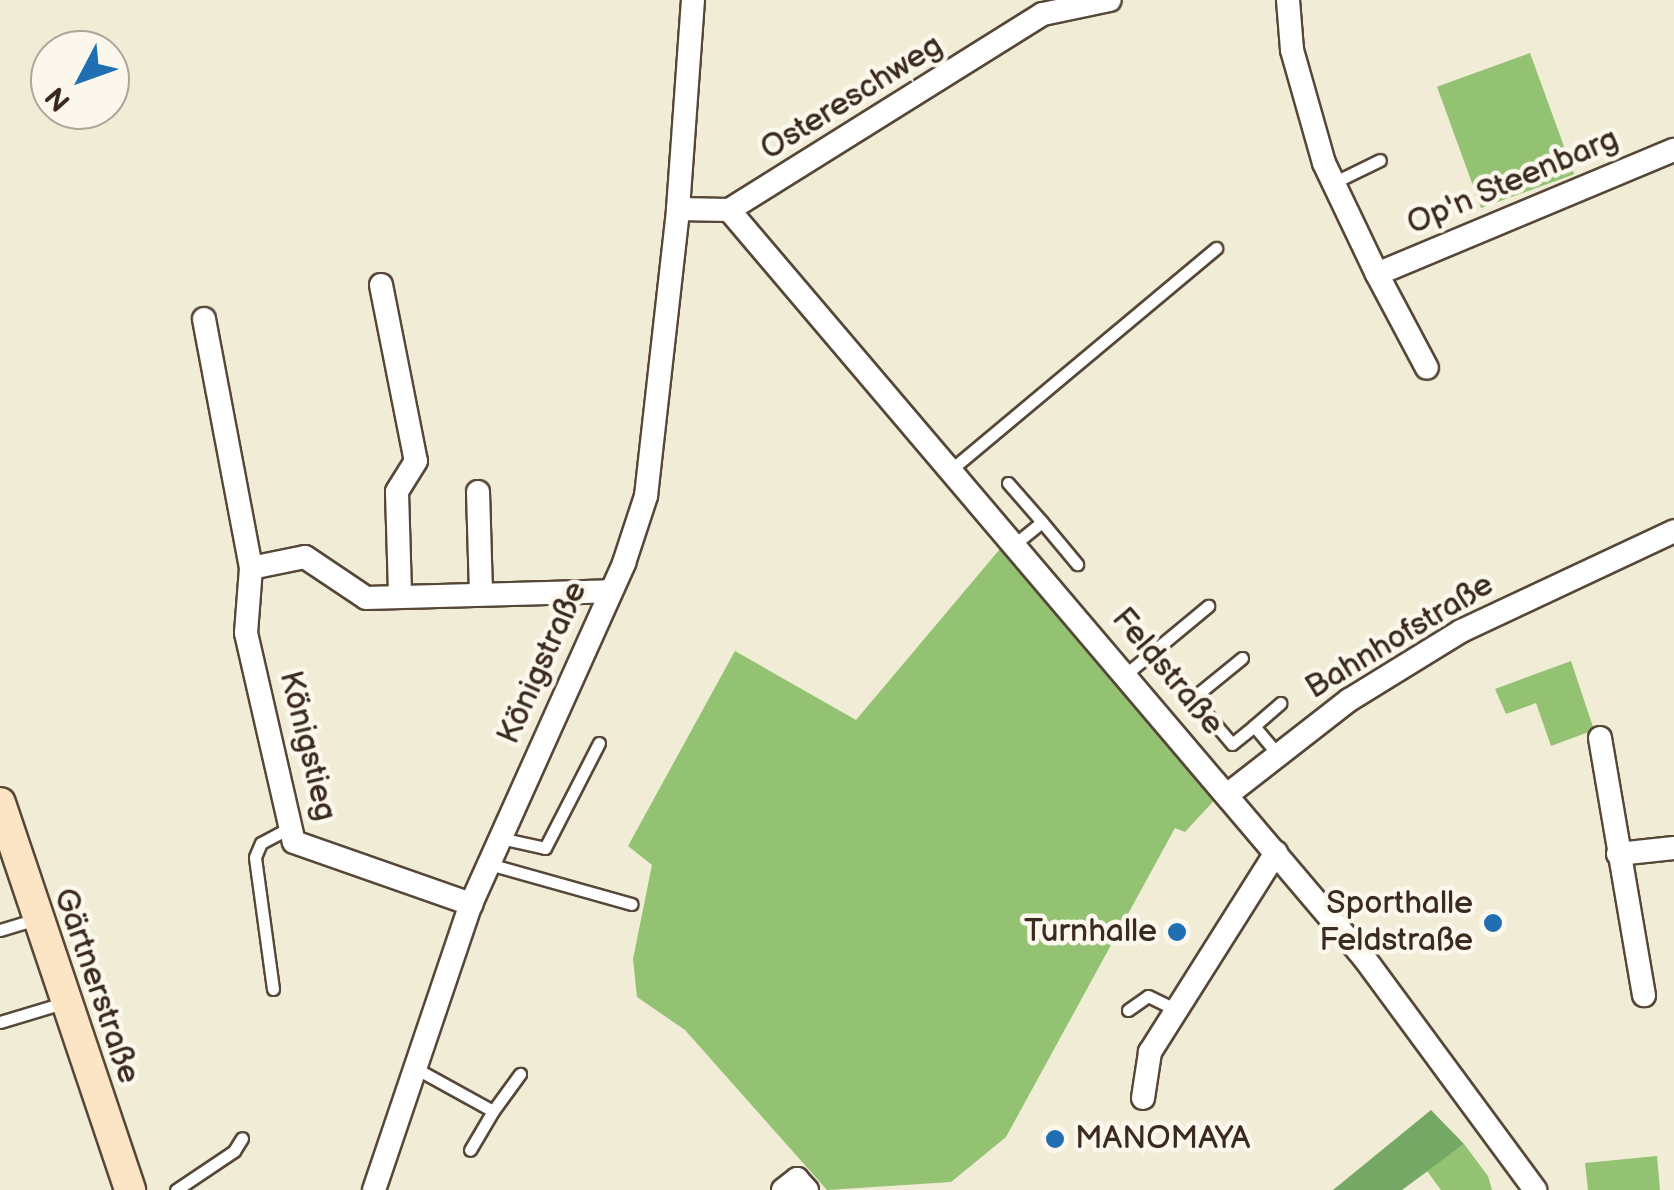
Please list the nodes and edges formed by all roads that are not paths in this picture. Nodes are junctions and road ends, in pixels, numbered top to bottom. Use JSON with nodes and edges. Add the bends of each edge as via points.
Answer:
{"nodes":[{"id":1,"x":693,"y":0,"type":"edge"},
{"id":2,"x":1110,"y":0,"type":"edge"},
{"id":3,"x":1288,"y":0,"type":"edge"},
{"id":4,"x":1049,"y":7,"type":"edge"},
{"id":5,"x":1674,"y":150,"type":"edge"},
{"id":6,"x":1380,"y":160,"type":"dead end"},
{"id":7,"x":1334,"y":183,"type":"junction"},
{"id":8,"x":678,"y":209,"type":"junction"},
{"id":9,"x":730,"y":210,"type":"junction"},
{"id":10,"x":1216,"y":248,"type":"dead end"},
{"id":11,"x":1377,"y":274,"type":"junction"},
{"id":12,"x":381,"y":284,"type":"dead end"},
{"id":13,"x":204,"y":320,"type":"dead end"},
{"id":14,"x":1427,"y":368,"type":"dead end"},
{"id":15,"x":953,"y":468,"type":"junction"},
{"id":16,"x":1008,"y":483,"type":"dead end"},
{"id":17,"x":478,"y":492,"type":"dead end"},
{"id":18,"x":1042,"y":522,"type":"junction"},
{"id":19,"x":1674,"y":531,"type":"edge"},
{"id":20,"x":1016,"y":543,"type":"junction"},
{"id":21,"x":1077,"y":564,"type":"dead end"},
{"id":22,"x":250,"y":568,"type":"junction"},
{"id":23,"x":611,"y":591,"type":"junction"},
{"id":24,"x":481,"y":594,"type":"junction"},
{"id":25,"x":400,"y":596,"type":"junction"},
{"id":26,"x":1208,"y":606,"type":"dead end"},
{"id":27,"x":1242,"y":658,"type":"dead end"},
{"id":28,"x":1126,"y":674,"type":"junction"},
{"id":29,"x":1280,"y":703,"type":"dead end"},
{"id":30,"x":1254,"y":726,"type":"junction"},
{"id":31,"x":1600,"y":738,"type":"dead end"},
{"id":32,"x":598,"y":744,"type":"dead end"},
{"id":33,"x":1278,"y":755,"type":"junction"},
{"id":34,"x":1227,"y":794,"type":"junction"},
{"id":35,"x":0,"y":803,"type":"edge"},
{"id":36,"x":291,"y":827,"type":"junction"},
{"id":37,"x":500,"y":838,"type":"junction"},
{"id":38,"x":5,"y":839,"type":"edge"},
{"id":39,"x":1674,"y":848,"type":"edge"},
{"id":40,"x":1276,"y":853,"type":"junction"},
{"id":41,"x":1618,"y":854,"type":"junction"},
{"id":42,"x":488,"y":864,"type":"junction"},
{"id":43,"x":471,"y":904,"type":"junction"},
{"id":44,"x":631,"y":904,"type":"dead end"},
{"id":45,"x":36,"y":919,"type":"junction"},
{"id":46,"x":0,"y":930,"type":"edge"},
{"id":47,"x":273,"y":989,"type":"dead end"},
{"id":48,"x":1644,"y":994,"type":"dead end"},
{"id":49,"x":65,"y":1002,"type":"junction"},
{"id":50,"x":1128,"y":1010,"type":"dead end"},
{"id":51,"x":1177,"y":1010,"type":"junction"},
{"id":52,"x":0,"y":1022,"type":"edge"},
{"id":53,"x":415,"y":1068,"type":"junction"},
{"id":54,"x":520,"y":1074,"type":"dead end"},
{"id":55,"x":1142,"y":1098,"type":"dead end"},
{"id":56,"x":493,"y":1111,"type":"junction"},
{"id":57,"x":242,"y":1138,"type":"dead end"},
{"id":58,"x":470,"y":1150,"type":"dead end"},
{"id":59,"x":130,"y":1190,"type":"edge"},
{"id":60,"x":176,"y":1190,"type":"edge"},
{"id":61,"x":374,"y":1190,"type":"edge"},
{"id":62,"x":783,"y":1190,"type":"edge"},
{"id":63,"x":807,"y":1190,"type":"edge"},
{"id":64,"x":1535,"y":1190,"type":"edge"}],
"edges":[{"from":1,"to":8,"type":"street","name":"Königstraße"},
{"from":2,"to":4,"type":"street","name":"Ostereschweg"},
{"from":3,"to":7,"type":"street","name":"Op'n Steenbarg","via":[[1292,50]]},
{"from":4,"to":9,"type":"street","name":"Ostereschweg"},
{"from":5,"to":11,"type":"street","name":"Op'n Steenbarg"},
{"from":6,"to":7,"type":"lane"},
{"from":7,"to":11,"type":"street","name":"Op'n Steenbarg"},
{"from":8,"to":9,"type":"street"},
{"from":8,"to":23,"type":"street","name":"Königstraße","via":[[646,496]]},
{"from":9,"to":15,"type":"street","name":"Feldstraße"},
{"from":10,"to":15,"type":"lane"},
{"from":11,"to":14,"type":"street","name":"Op'n Steenbarg"},
{"from":12,"to":25,"type":"street","via":[[416,461],[398,492]]},
{"from":13,"to":22,"type":"street","name":"Königstieg"},
{"from":15,"to":20,"type":"street","name":"Feldstraße"},
{"from":16,"to":18,"type":"lane"},
{"from":17,"to":24,"type":"street"},
{"from":18,"to":20,"type":"lane"},
{"from":18,"to":21,"type":"lane"},
{"from":19,"to":33,"type":"street","name":"Bahnhofstraße","via":[[1460,631],[1348,700]]},
{"from":20,"to":28,"type":"street","name":"Feldstraße"},
{"from":22,"to":25,"type":"street","via":[[305,557],[366,598]]},
{"from":22,"to":36,"type":"street","name":"Königstieg","via":[[246,633]]},
{"from":23,"to":24,"type":"street"},
{"from":23,"to":37,"type":"street","name":"Königstraße"},
{"from":24,"to":25,"type":"street"},
{"from":26,"to":28,"type":"lane"},
{"from":27,"to":30,"type":"lane","via":[[1193,698],[1232,744]]},
{"from":28,"to":34,"type":"street","name":"Feldstraße"},
{"from":29,"to":30,"type":"lane"},
{"from":30,"to":33,"type":"lane"},
{"from":31,"to":41,"type":"street"},
{"from":32,"to":37,"type":"lane","via":[[545,848]]},
{"from":33,"to":34,"type":"street","name":"Bahnhofstraße"},
{"from":34,"to":40,"type":"street","name":"Feldstraße"},
{"from":35,"to":38,"type":"street","name":"Gärtnerstraße"},
{"from":36,"to":43,"type":"street","name":"Königstieg","via":[[294,842],[391,868]]},
{"from":36,"to":47,"type":"lane","via":[[260,843],[255,857]]},
{"from":37,"to":42,"type":"street","name":"Königstraße"},
{"from":38,"to":45,"type":"street","name":"Gärtnerstraße"},
{"from":39,"to":41,"type":"street"},
{"from":40,"to":51,"type":"street"},
{"from":40,"to":64,"type":"street","name":"Feldstraße","via":[[1418,1024]]},
{"from":41,"to":48,"type":"street"},
{"from":42,"to":43,"type":"street","name":"Königstraße"},
{"from":42,"to":44,"type":"lane"},
{"from":43,"to":53,"type":"street","name":"Königstraße"},
{"from":45,"to":46,"type":"lane"},
{"from":45,"to":49,"type":"street","name":"Gärtnerstraße"},
{"from":49,"to":52,"type":"lane"},
{"from":49,"to":59,"type":"street","name":"Gärtnerstraße"},
{"from":50,"to":51,"type":"lane","via":[[1148,996]]},
{"from":51,"to":55,"type":"street","via":[[1144,1066]]},
{"from":53,"to":56,"type":"lane"},
{"from":53,"to":61,"type":"street","name":"Königstraße"},
{"from":54,"to":56,"type":"lane"},
{"from":56,"to":58,"type":"lane"},
{"from":57,"to":60,"type":"lane","via":[[234,1151]]},
{"from":62,"to":63,"type":"street","via":[[797,1179]]}]}
